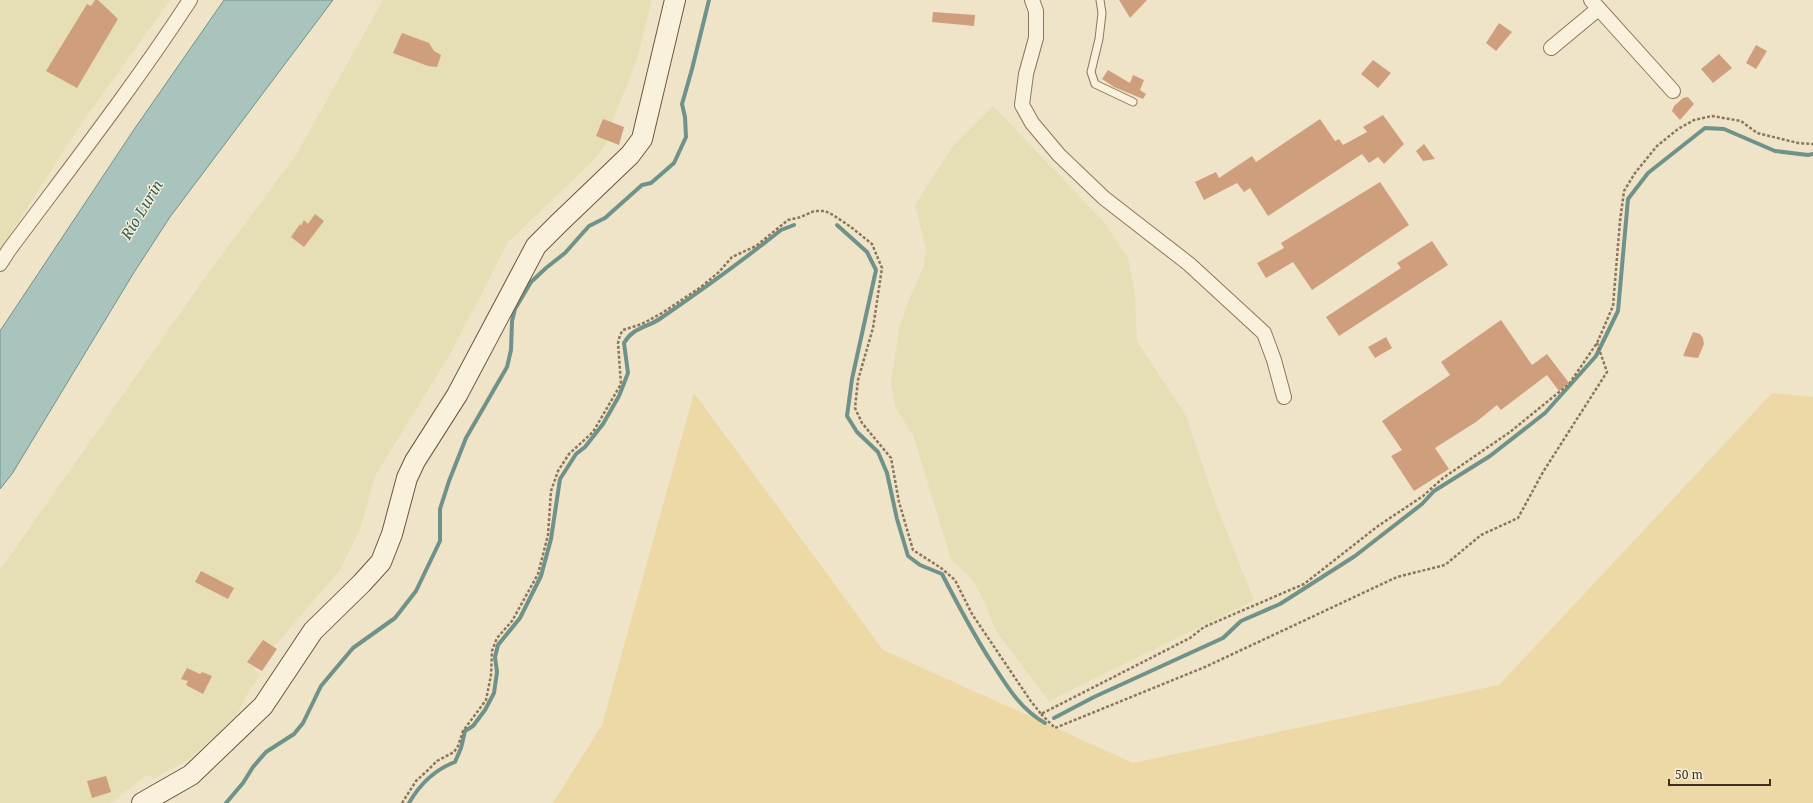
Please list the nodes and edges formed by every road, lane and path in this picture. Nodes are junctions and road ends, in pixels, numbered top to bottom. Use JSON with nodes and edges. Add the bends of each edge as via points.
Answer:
{"nodes":[{"id":1,"x":190,"y":0,"type":"edge"},
{"id":2,"x":675,"y":0,"type":"edge"},
{"id":3,"x":1032,"y":0,"type":"edge"},
{"id":4,"x":1100,"y":0,"type":"edge"},
{"id":5,"x":1594,"y":4,"type":"edge"},
{"id":6,"x":1551,"y":48,"type":"dead end"},
{"id":7,"x":1673,"y":92,"type":"dead end"},
{"id":8,"x":1133,"y":102,"type":"dead end"},
{"id":9,"x":1813,"y":144,"type":"edge"},
{"id":10,"x":0,"y":264,"type":"edge"},
{"id":11,"x":1598,"y":345,"type":"junction"},
{"id":12,"x":1284,"y":397,"type":"dead end"},
{"id":13,"x":1042,"y":714,"type":"junction"},
{"id":14,"x":142,"y":803,"type":"edge"},
{"id":15,"x":402,"y":803,"type":"edge"}],
"edges":[{"from":1,"to":10,"type":"street"},
{"from":2,"to":14,"type":"street","via":[[642,139],[630,155],[536,246],[457,395],[415,461],[407,478],[392,534],[381,562],[313,631],[263,706],[191,775]]},
{"from":3,"to":12,"type":"street","via":[[1036,11],[1036,38],[1026,74],[1022,105],[1032,124],[1059,155],[1104,198],[1189,264],[1264,333]]},
{"from":4,"to":8,"type":"lane","via":[[1102,13],[1099,39],[1091,72],[1095,84]]},
{"from":5,"to":6,"type":"street"},
{"from":5,"to":7,"type":"street"},
{"from":9,"to":11,"type":"path","via":[[1757,133],[1741,121],[1712,116],[1694,120],[1657,146],[1624,191],[1613,306]]},
{"from":11,"to":13,"type":"path","via":[[1569,384],[1544,405],[1443,478],[1423,496],[1378,526],[1304,584],[1204,626],[1190,638]]},
{"from":11,"to":13,"type":"path","via":[[1607,372],[1543,472],[1518,518],[1481,535],[1445,565],[1397,577],[1205,667],[1055,728]]},
{"from":13,"to":15,"type":"path","via":[[972,614],[955,580],[913,550],[899,502],[891,458],[862,423],[855,408],[858,380],[873,328],[882,268],[872,244],[851,226],[825,211],[814,211],[788,220],[756,246],[732,257],[701,287],[662,313],[642,324],[623,330],[618,343],[621,384],[593,432],[569,454],[558,471],[551,491],[548,535],[538,574],[512,621],[497,638],[492,651],[486,700],[463,731],[454,752],[437,761],[416,781]]}]}
